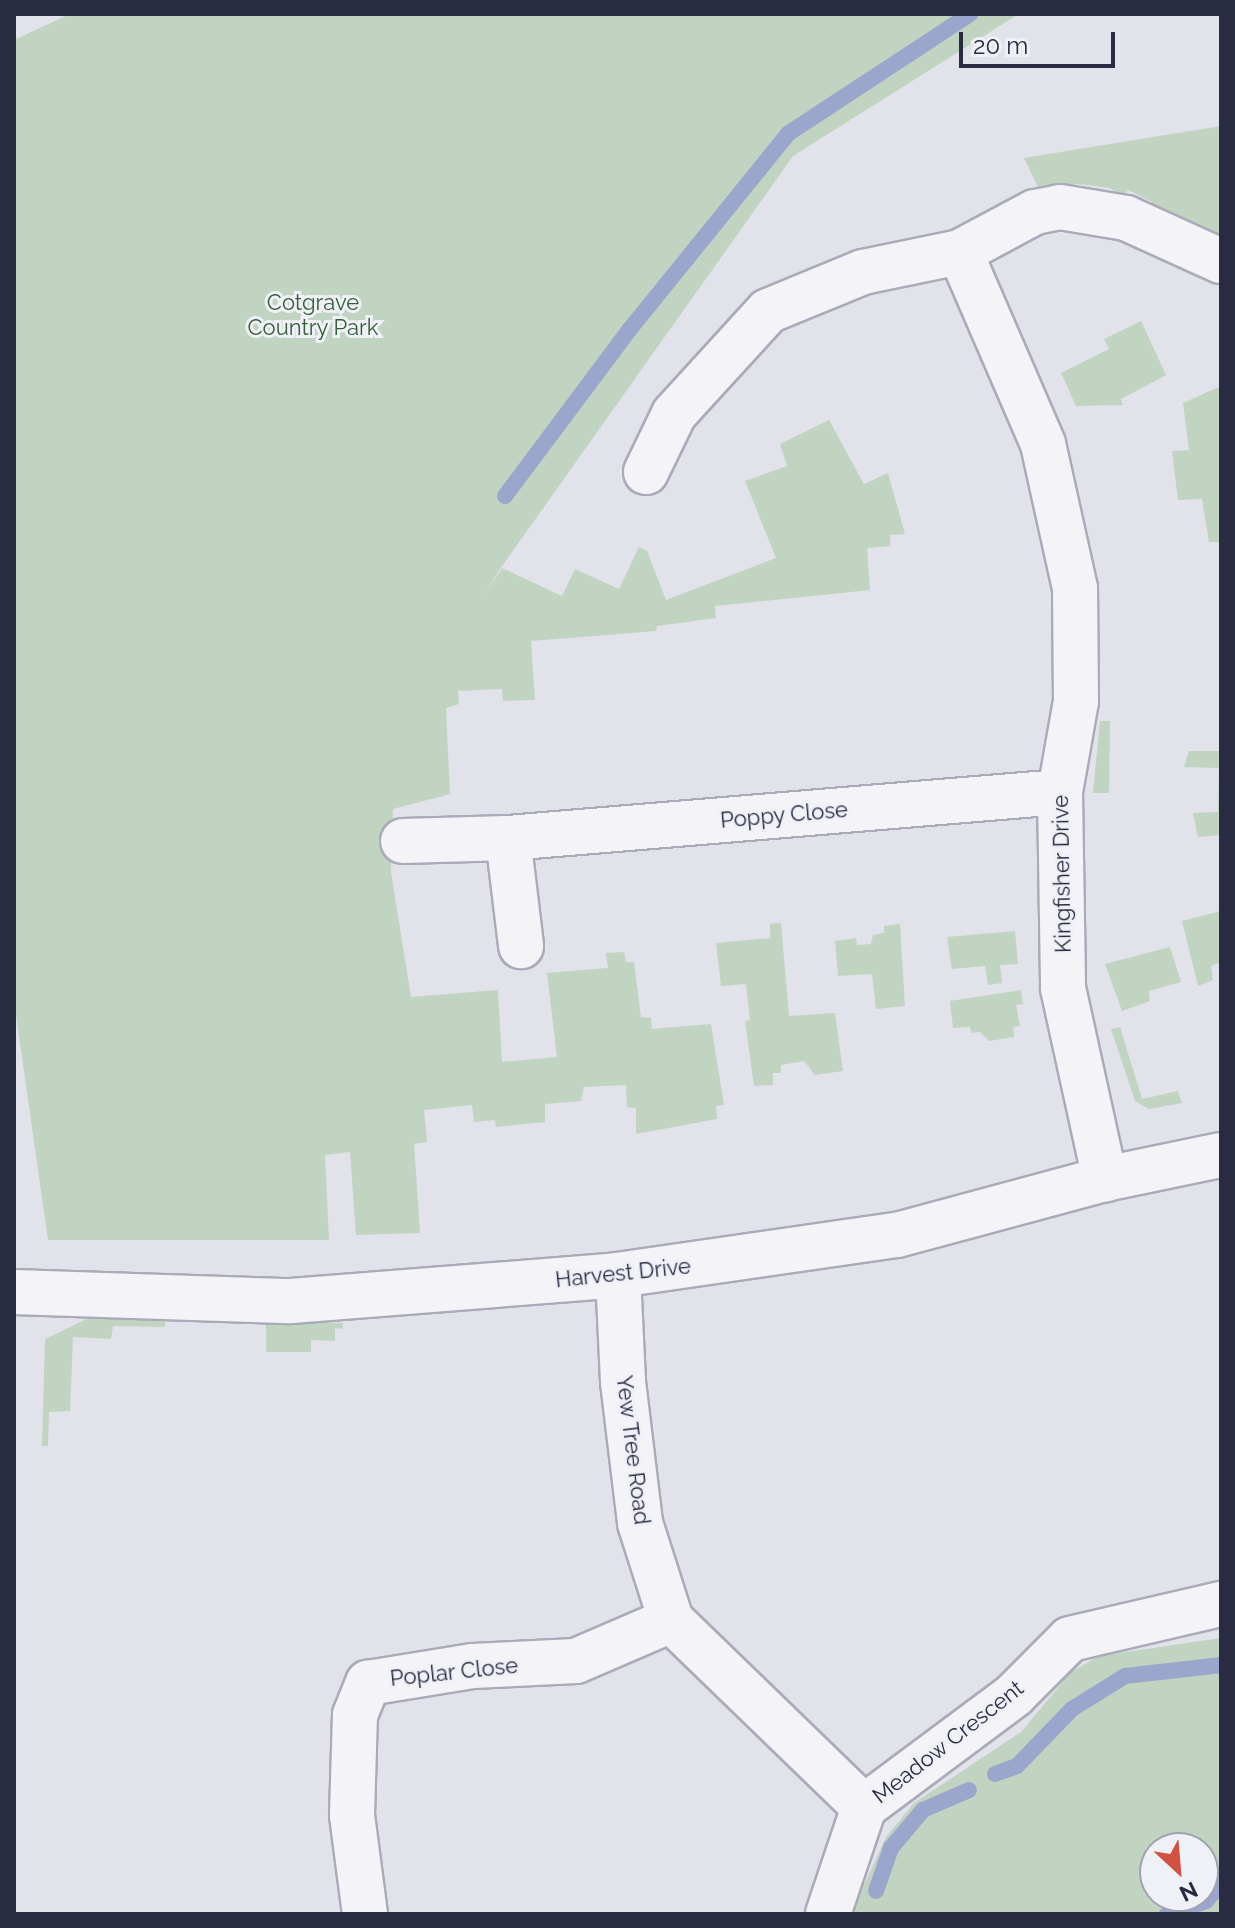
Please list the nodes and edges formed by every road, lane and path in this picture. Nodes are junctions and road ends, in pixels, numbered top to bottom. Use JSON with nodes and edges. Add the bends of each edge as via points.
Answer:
{"nodes":[{"id":1,"x":960,"y":252,"type":"junction"},
{"id":2,"x":1221,"y":261,"type":"edge"},
{"id":3,"x":646,"y":472,"type":"dead end"},
{"id":4,"x":1060,"y":792,"type":"junction"},
{"id":5,"x":508,"y":838,"type":"junction"},
{"id":6,"x":403,"y":841,"type":"dead end"},
{"id":7,"x":521,"y":946,"type":"dead end"},
{"id":8,"x":1221,"y":1155,"type":"edge"},
{"id":9,"x":1105,"y":1179,"type":"junction"},
{"id":10,"x":618,"y":1275,"type":"junction"},
{"id":11,"x":14,"y":1292,"type":"edge"},
{"id":12,"x":1221,"y":1604,"type":"edge"},
{"id":13,"x":671,"y":1620,"type":"junction"},
{"id":14,"x":864,"y":1807,"type":"junction"},
{"id":15,"x":365,"y":1914,"type":"edge"},
{"id":16,"x":828,"y":1914,"type":"edge"}],
"edges":[{"from":1,"to":2,"type":"street","via":[[1035,212],[1060,207],[1126,218]]},
{"from":1,"to":3,"type":"street","via":[[863,272],[768,311],[674,414]]},
{"from":1,"to":4,"type":"street","name":"Kingfisher Drive","via":[[1043,444],[1075,588],[1076,701]]},
{"from":4,"to":5,"type":"street","name":"Poppy Close"},
{"from":4,"to":9,"type":"street","name":"Kingfisher Drive","via":[[1063,988]]},
{"from":5,"to":6,"type":"street","name":"Poppy Close"},
{"from":5,"to":7,"type":"street"},
{"from":8,"to":9,"type":"street","name":"Harvest Drive"},
{"from":9,"to":10,"type":"street","name":"Harvest Drive","via":[[897,1235]]},
{"from":10,"to":11,"type":"street","name":"Harvest Drive","via":[[291,1301]]},
{"from":10,"to":13,"type":"street","name":"Yew Tree Road","via":[[623,1382],[640,1523]]},
{"from":12,"to":14,"type":"street","name":"Meadow Crescent","via":[[1070,1639],[1014,1695]]},
{"from":13,"to":14,"type":"street"},
{"from":13,"to":15,"type":"street","name":"Poplar Close","via":[[576,1661],[459,1668],[368,1683],[355,1715],[352,1815]]},
{"from":14,"to":16,"type":"street","name":"Meadow Crescent"}]}
